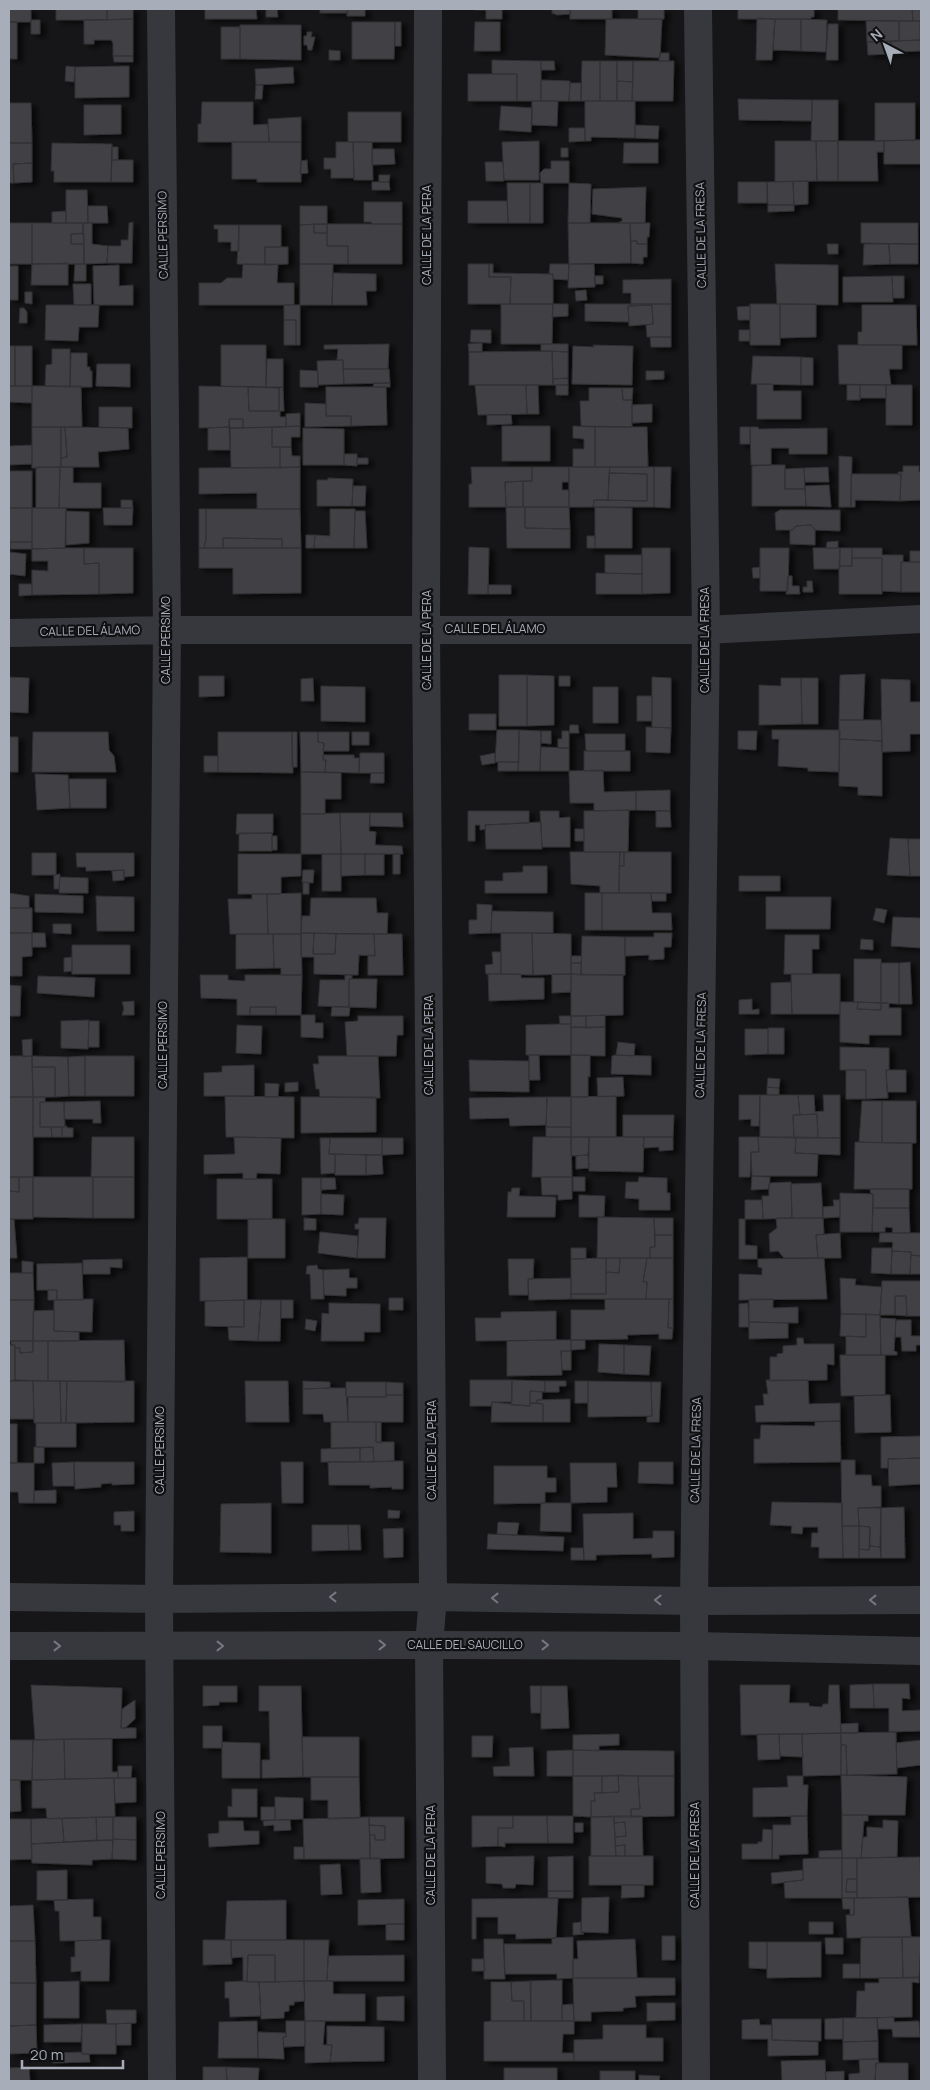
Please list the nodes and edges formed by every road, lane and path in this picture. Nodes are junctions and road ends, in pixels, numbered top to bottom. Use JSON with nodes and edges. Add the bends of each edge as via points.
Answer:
{"nodes":[{"id":1,"x":161,"y":9,"type":"edge"},
{"id":2,"x":428,"y":9,"type":"edge"},
{"id":3,"x":698,"y":9,"type":"edge"},
{"id":4,"x":921,"y":619,"type":"edge"},
{"id":5,"x":426,"y":629,"type":"junction"},
{"id":6,"x":167,"y":630,"type":"junction"},
{"id":7,"x":706,"y":630,"type":"junction"},
{"id":8,"x":9,"y":633,"type":"edge"},
{"id":9,"x":9,"y":1597,"type":"edge"},
{"id":10,"x":432,"y":1597,"type":"junction"},
{"id":11,"x":159,"y":1599,"type":"junction"},
{"id":12,"x":921,"y":1600,"type":"edge"},
{"id":13,"x":694,"y":1601,"type":"junction"},
{"id":14,"x":430,"y":1645,"type":"junction"},
{"id":15,"x":9,"y":1646,"type":"edge"},
{"id":16,"x":694,"y":1646,"type":"junction"},
{"id":17,"x":160,"y":1647,"type":"junction"},
{"id":18,"x":921,"y":1651,"type":"edge"},
{"id":19,"x":162,"y":2081,"type":"edge"},
{"id":20,"x":432,"y":2081,"type":"edge"},
{"id":21,"x":696,"y":2081,"type":"edge"}],
"edges":[{"from":1,"to":6,"type":"street","name":"CALLE PERSIMO"},
{"from":2,"to":5,"type":"street","name":"CALLE DE LA PERA"},
{"from":3,"to":7,"type":"street","name":"CALLE DE LA FRESA"},
{"from":4,"to":7,"type":"street","name":"CALLE DEL ÁLAMO"},
{"from":5,"to":6,"type":"street","name":"CALLE DEL ÁLAMO"},
{"from":5,"to":7,"type":"street","name":"CALLE DEL ÁLAMO"},
{"from":5,"to":10,"type":"street","name":"CALLE DE LA PERA"},
{"from":6,"to":8,"type":"street","name":"CALLE DEL ÁLAMO"},
{"from":6,"to":11,"type":"street","name":"CALLE PERSIMO"},
{"from":7,"to":13,"type":"street","name":"CALLE DE LA FRESA"},
{"from":9,"to":11,"type":"street"},
{"from":10,"to":11,"type":"street","one_way":true},
{"from":13,"to":10,"type":"street","one_way":true},
{"from":10,"to":14,"type":"street","name":"CALLE DE LA PERA"},
{"from":11,"to":17,"type":"street","name":"CALLE PERSIMO"},
{"from":12,"to":13,"type":"street","one_way":true},
{"from":13,"to":16,"type":"street","name":"CALLE DE LA FRESA"},
{"from":14,"to":16,"type":"street","name":"CALLE DEL SAUCILLO","one_way":true},
{"from":17,"to":14,"type":"street","name":"CALLE DEL SAUCILLO","one_way":true},
{"from":14,"to":20,"type":"street","name":"CALLE DE LA PERA"},
{"from":15,"to":17,"type":"street","name":"CALLE DEL SAUCILLO","one_way":true},
{"from":16,"to":18,"type":"street","name":"CALLE DEL SAUCILLO"},
{"from":16,"to":21,"type":"street","name":"CALLE DE LA FRESA"},
{"from":17,"to":19,"type":"street","name":"CALLE PERSIMO"}]}
